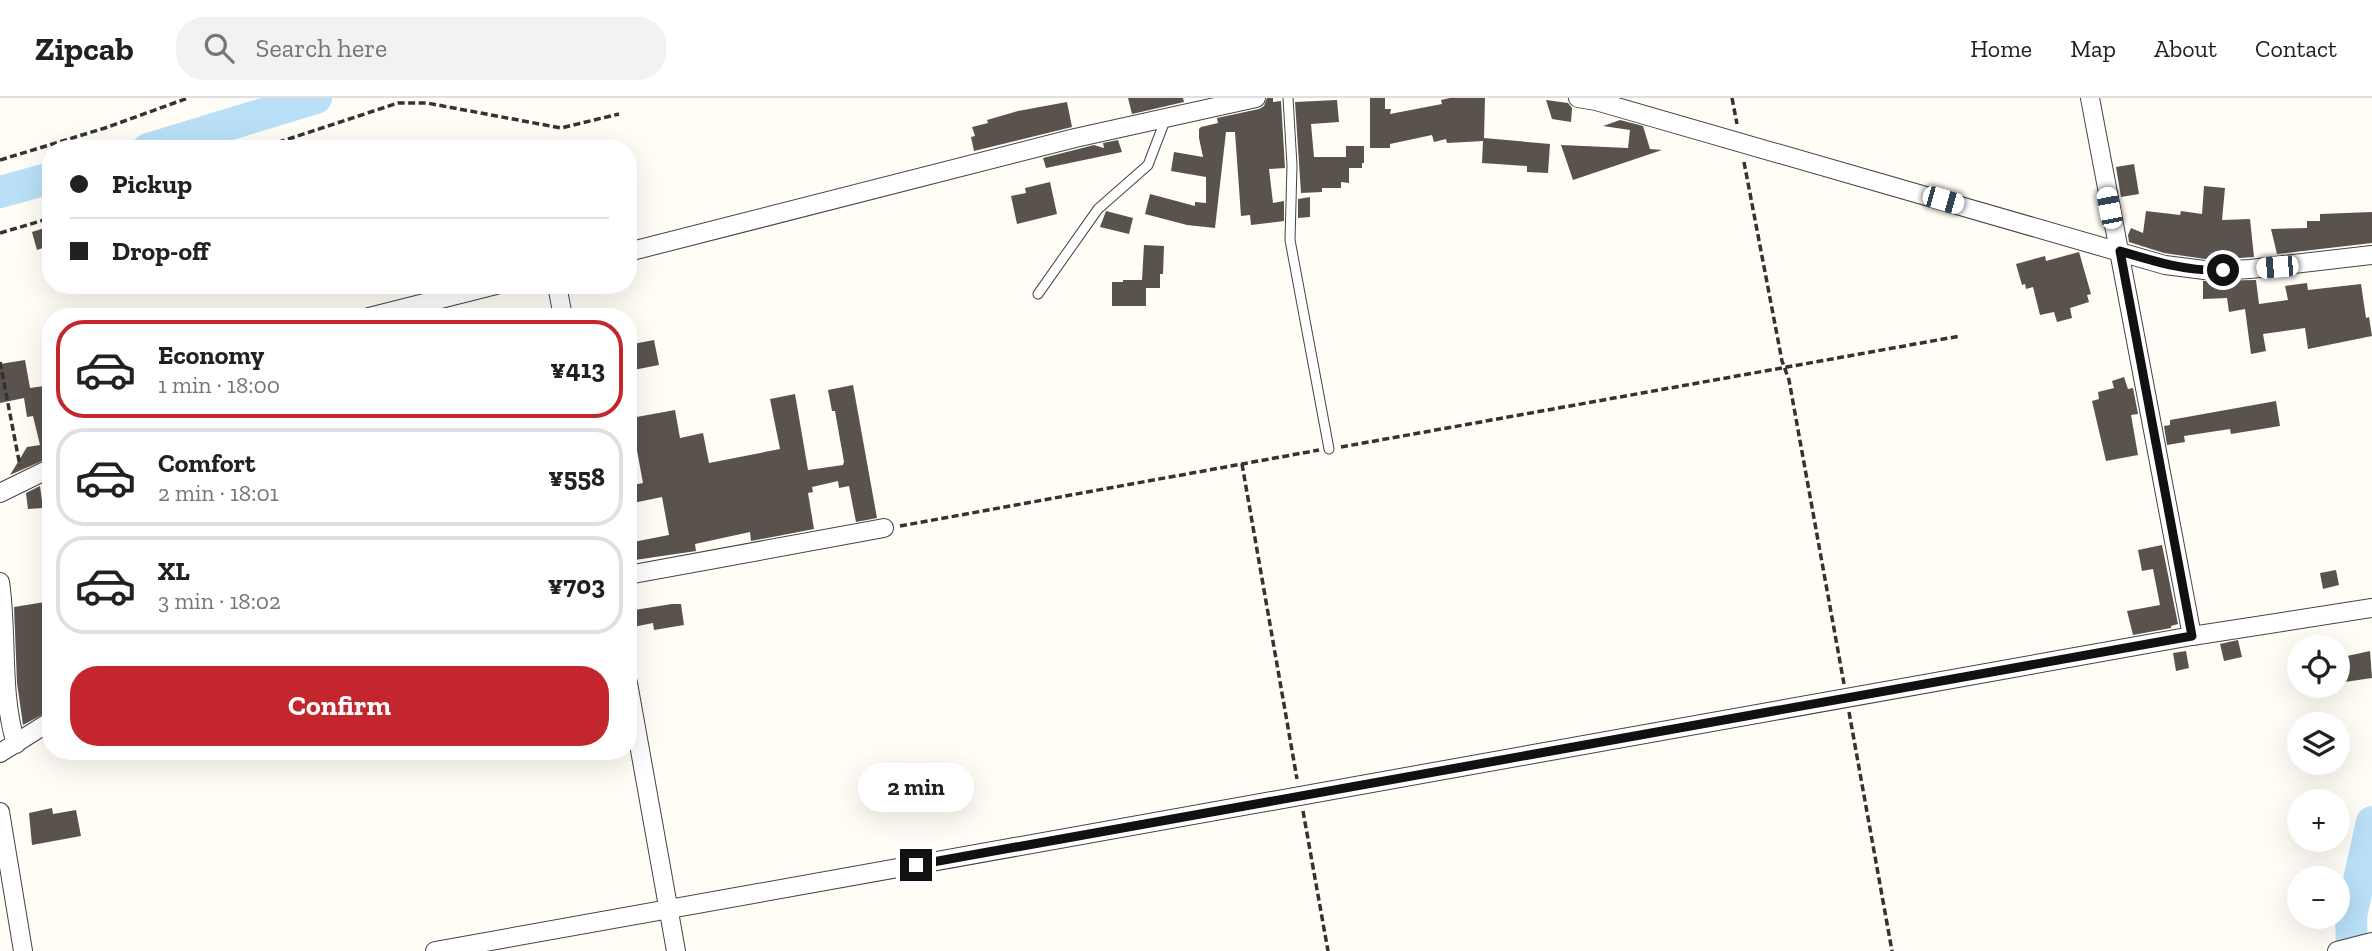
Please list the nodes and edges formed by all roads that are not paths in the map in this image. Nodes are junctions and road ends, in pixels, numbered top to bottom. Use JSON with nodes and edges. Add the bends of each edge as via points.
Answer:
{"nodes":[{"id":1,"x":1256,"y":98,"type":"edge"},
{"id":2,"x":1288,"y":98,"type":"edge"},
{"id":3,"x":1578,"y":98,"type":"edge"},
{"id":4,"x":2090,"y":98,"type":"edge"},
{"id":5,"x":1166,"y":118,"type":"junction"},
{"id":6,"x":637,"y":250,"type":"edge"},
{"id":7,"x":2120,"y":251,"type":"junction"},
{"id":8,"x":2372,"y":256,"type":"edge"},
{"id":9,"x":460,"y":294,"type":"edge"},
{"id":10,"x":1038,"y":294,"type":"dead end"},
{"id":11,"x":405,"y":308,"type":"edge"},
{"id":12,"x":1329,"y":449,"type":"road end"},
{"id":13,"x":42,"y":472,"type":"edge"},
{"id":14,"x":0,"y":493,"type":"edge"},
{"id":15,"x":884,"y":528,"type":"road end"},
{"id":16,"x":637,"y":573,"type":"edge"},
{"id":17,"x":0,"y":582,"type":"edge"},
{"id":18,"x":1,"y":601,"type":"edge"},
{"id":19,"x":2372,"y":608,"type":"edge"},
{"id":20,"x":2192,"y":636,"type":"junction"},
{"id":21,"x":42,"y":727,"type":"edge"},
{"id":22,"x":637,"y":733,"type":"edge"},
{"id":23,"x":8,"y":749,"type":"edge"},
{"id":24,"x":0,"y":812,"type":"edge"},
{"id":25,"x":669,"y":909,"type":"junction"},
{"id":26,"x":2372,"y":942,"type":"edge"},
{"id":27,"x":23,"y":951,"type":"edge"},
{"id":28,"x":435,"y":951,"type":"edge"},
{"id":29,"x":676,"y":951,"type":"edge"},
{"id":30,"x":2337,"y":951,"type":"edge"}],
"edges":[{"from":1,"to":5,"type":"street"},
{"from":2,"to":12,"type":"lane","via":[[1290,240]]},
{"from":3,"to":7,"type":"street"},
{"from":4,"to":7,"type":"street"},
{"from":5,"to":6,"type":"street"},
{"from":5,"to":10,"type":"lane","via":[[1148,165],[1098,209]]},
{"from":7,"to":8,"type":"street","via":[[2165,265],[2212,271]]},
{"from":7,"to":20,"type":"street"},
{"from":9,"to":11,"type":"street"},
{"from":13,"to":14,"type":"street"},
{"from":15,"to":16,"type":"street"},
{"from":17,"to":18,"type":"street"},
{"from":18,"to":23,"type":"street"},
{"from":19,"to":20,"type":"street"},
{"from":20,"to":25,"type":"street"},
{"from":21,"to":23,"type":"street"},
{"from":22,"to":25,"type":"street"},
{"from":24,"to":27,"type":"street"},
{"from":25,"to":28,"type":"street"},
{"from":25,"to":29,"type":"street"},
{"from":26,"to":30,"type":"street"}]}
